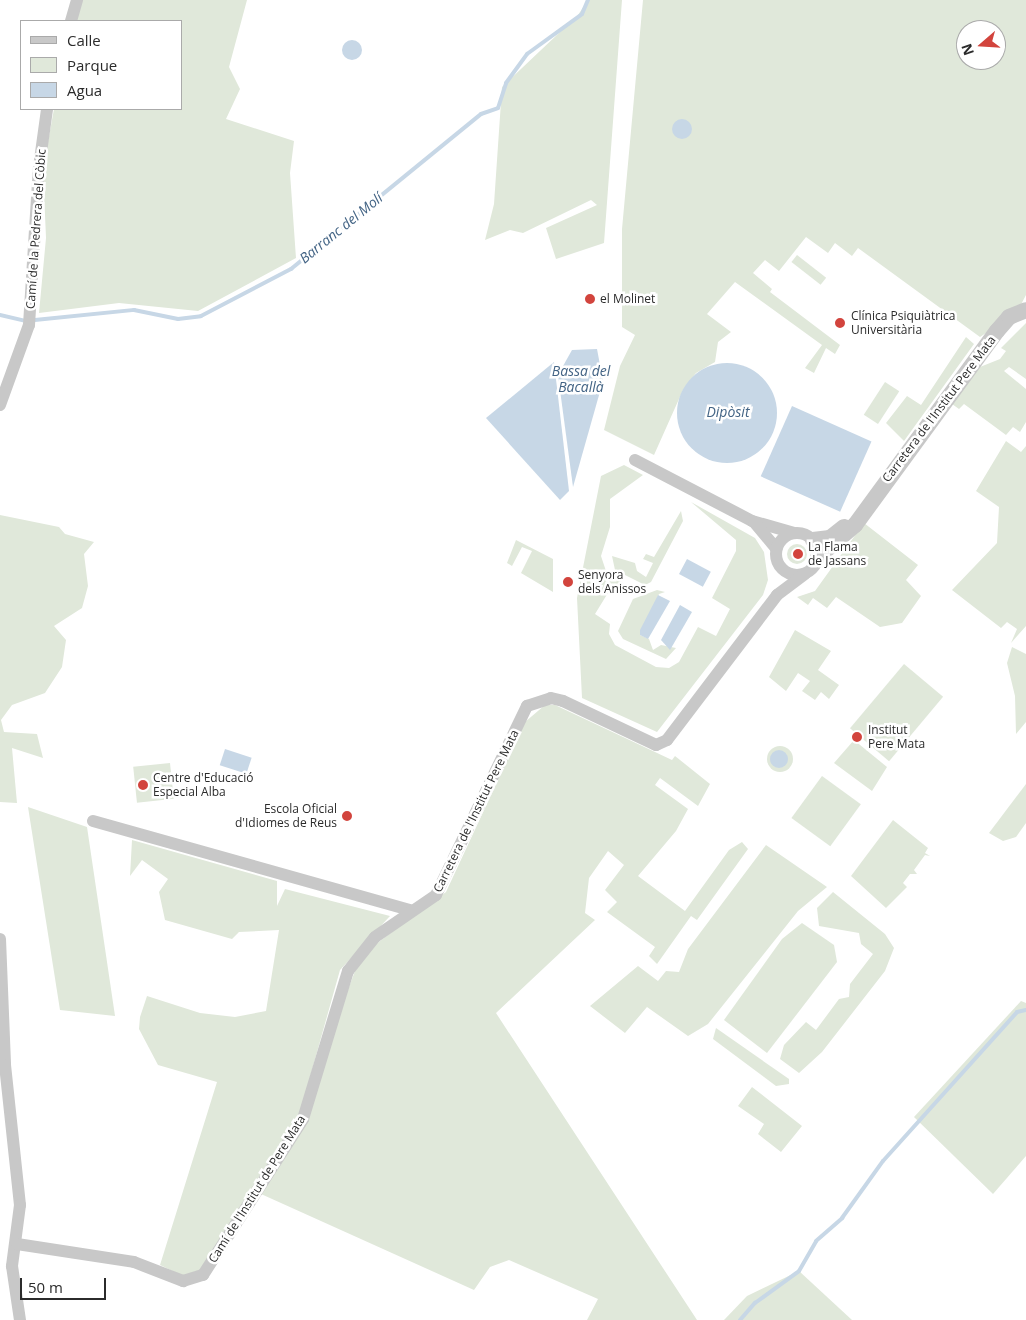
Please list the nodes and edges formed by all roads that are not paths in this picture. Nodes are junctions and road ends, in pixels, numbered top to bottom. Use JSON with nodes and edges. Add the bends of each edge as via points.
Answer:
{"nodes":[{"id":1,"x":77,"y":0,"type":"edge"},
{"id":2,"x":71,"y":20,"type":"edge"},
{"id":3,"x":47,"y":110,"type":"edge"},
{"id":4,"x":1026,"y":310,"type":"edge"},
{"id":5,"x":0,"y":405,"type":"edge"},
{"id":6,"x":635,"y":460,"type":"dead end"},
{"id":7,"x":858,"y":517,"type":"junction"},
{"id":8,"x":752,"y":520,"type":"junction"},
{"id":9,"x":794,"y":533,"type":"junction"},
{"id":10,"x":813,"y":540,"type":"junction"},
{"id":11,"x":777,"y":549,"type":"junction"},
{"id":12,"x":818,"y":557,"type":"junction"},
{"id":13,"x":780,"y":566,"type":"junction"},
{"id":14,"x":805,"y":574,"type":"junction"},
{"id":15,"x":777,"y":594,"type":"junction"},
{"id":16,"x":93,"y":821,"type":"dead end"},
{"id":17,"x":410,"y":910,"type":"junction"},
{"id":18,"x":0,"y":939,"type":"edge"},
{"id":19,"x":17,"y":1244,"type":"junction"},
{"id":20,"x":20,"y":1320,"type":"edge"}],
"edges":[{"from":1,"to":2,"type":"street"},
{"from":3,"to":5,"type":"street","name":"Camí de la Pedrera del Còbic","via":[[39,167],[29,325]]},
{"from":4,"to":7,"type":"street","name":"Carretera de l'Institut Pere Mata","via":[[1008,317]]},
{"from":6,"to":8,"type":"street"},
{"from":7,"to":10,"type":"street","name":"Carretera de l'Institut Pere Mata","via":[[830,538]]},
{"from":7,"to":12,"type":"street","name":"Carretera de l'Institut Pere Mata","via":[[840,542]]},
{"from":8,"to":9,"type":"street"},
{"from":8,"to":11,"type":"street"},
{"from":9,"to":10,"type":"street"},
{"from":9,"to":11,"type":"street","via":[[784,538]]},
{"from":10,"to":12,"type":"street"},
{"from":11,"to":13,"type":"street"},
{"from":12,"to":14,"type":"street"},
{"from":13,"to":14,"type":"street","via":[[791,574]]},
{"from":13,"to":15,"type":"street"},
{"from":14,"to":15,"type":"street","name":"Carretera de l'Institut Pere Mata"},
{"from":15,"to":17,"type":"street","name":"Carretera de l'Institut Pere Mata","via":[[667,740],[656,745],[563,701],[551,698],[527,706],[436,895]]},
{"from":16,"to":17,"type":"street"},
{"from":17,"to":19,"type":"street","name":"Camí de l'Institut de Pere Mata","via":[[375,937],[348,971],[303,1119],[203,1275],[182,1281],[134,1262]]},
{"from":18,"to":19,"type":"street","via":[[5,1056],[20,1205]]},
{"from":19,"to":20,"type":"street","via":[[12,1266]]}]}
